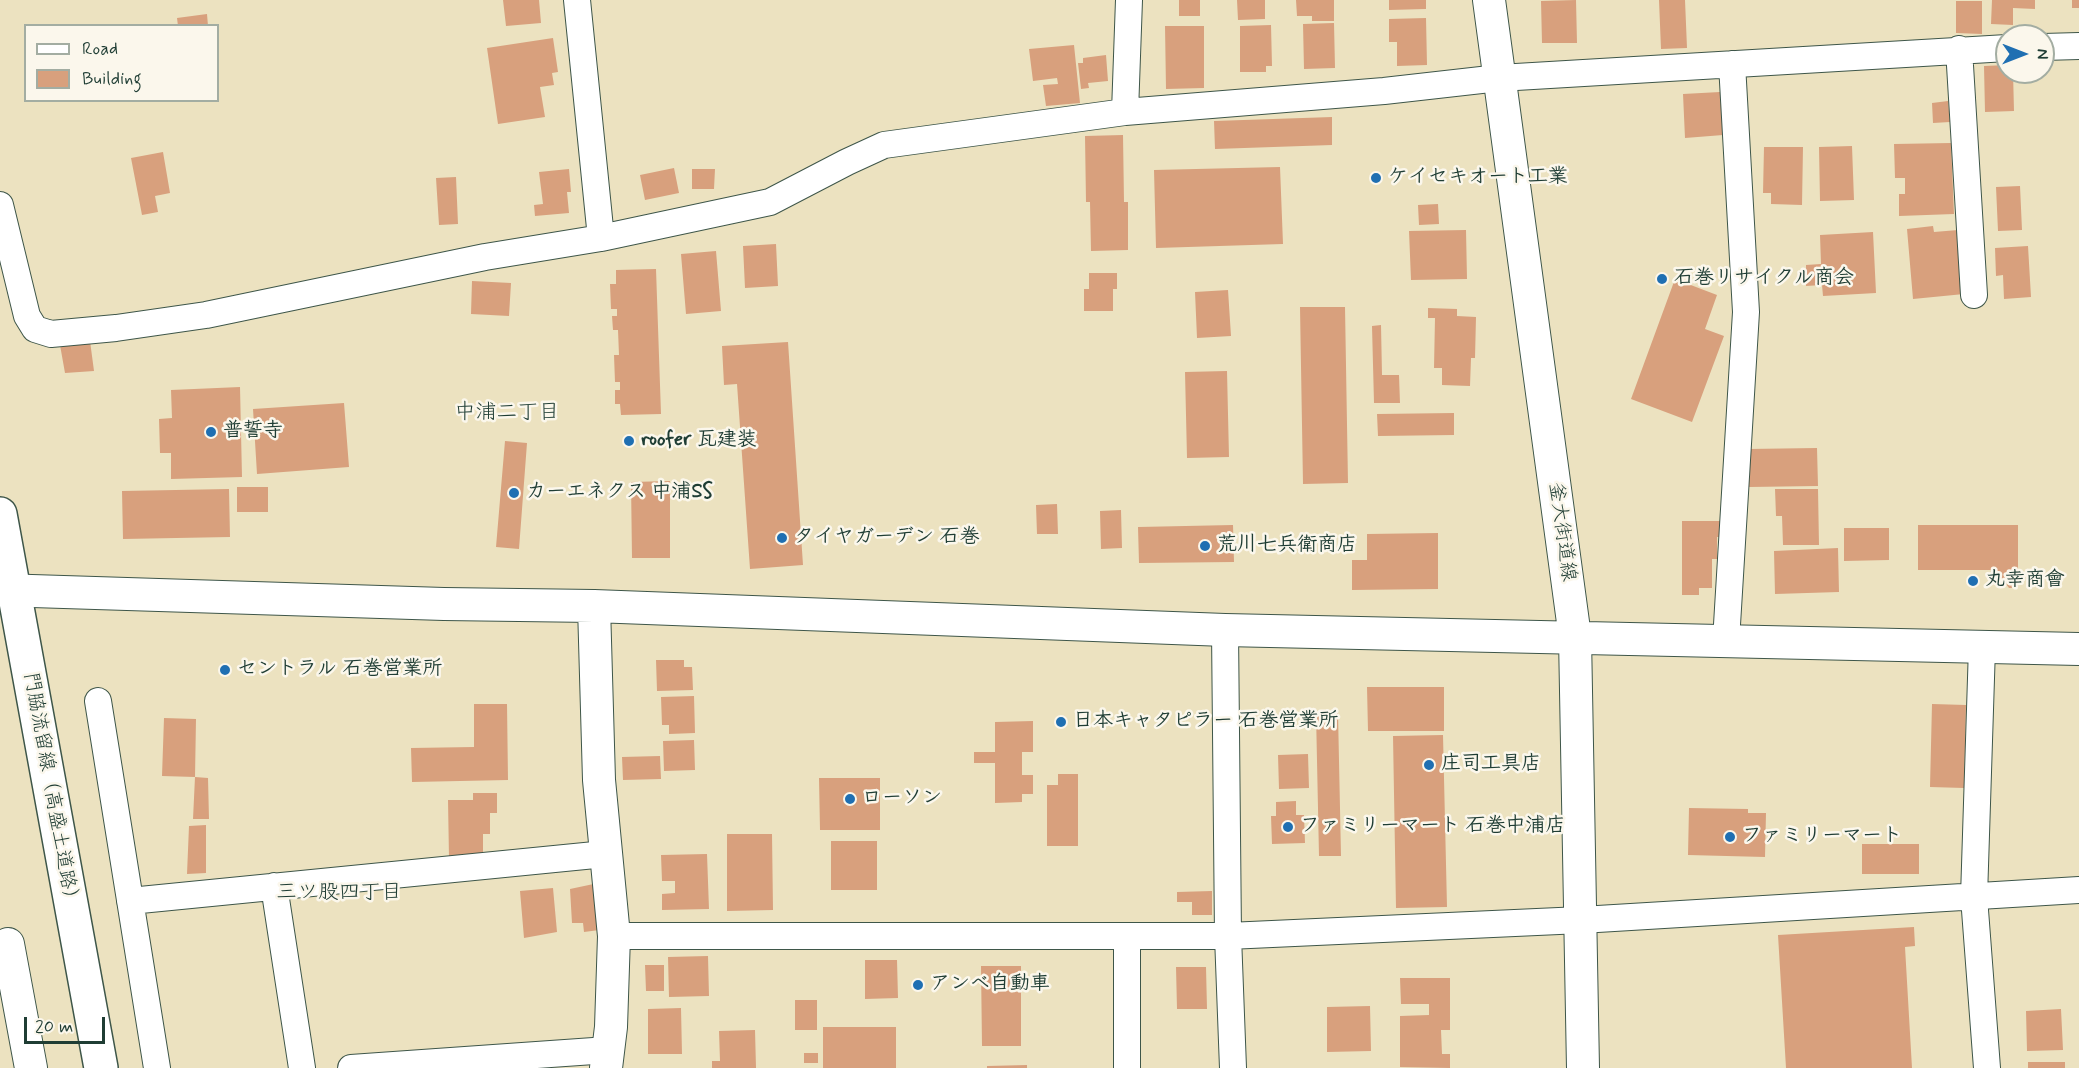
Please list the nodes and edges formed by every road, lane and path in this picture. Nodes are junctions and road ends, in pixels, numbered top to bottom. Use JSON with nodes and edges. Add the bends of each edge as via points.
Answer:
{"nodes":[{"id":1,"x":577,"y":0,"type":"edge"},
{"id":2,"x":1129,"y":0,"type":"edge"},
{"id":3,"x":1489,"y":0,"type":"edge"},
{"id":4,"x":2079,"y":46,"type":"edge"},
{"id":5,"x":2055,"y":47,"type":"edge"},
{"id":6,"x":1995,"y":48,"type":"edge"},
{"id":7,"x":1959,"y":49,"type":"junction"},
{"id":8,"x":1732,"y":64,"type":"junction"},
{"id":9,"x":1499,"y":78,"type":"junction"},
{"id":10,"x":1125,"y":112,"type":"junction"},
{"id":11,"x":0,"y":205,"type":"edge"},
{"id":12,"x":601,"y":238,"type":"junction"},
{"id":13,"x":1974,"y":295,"type":"dead end"},
{"id":14,"x":0,"y":514,"type":"edge"},
{"id":15,"x":7,"y":591,"type":"edge"},
{"id":16,"x":594,"y":606,"type":"junction"},
{"id":17,"x":1225,"y":630,"type":"junction"},
{"id":18,"x":1575,"y":637,"type":"junction"},
{"id":19,"x":1726,"y":641,"type":"junction"},
{"id":20,"x":1982,"y":646,"type":"junction"},
{"id":21,"x":2079,"y":649,"type":"edge"},
{"id":22,"x":98,"y":701,"type":"dead end"},
{"id":23,"x":605,"y":854,"type":"junction"},
{"id":24,"x":274,"y":886,"type":"junction"},
{"id":25,"x":2079,"y":890,"type":"edge"},
{"id":26,"x":1974,"y":897,"type":"junction"},
{"id":27,"x":129,"y":901,"type":"junction"},
{"id":28,"x":1581,"y":920,"type":"junction"},
{"id":29,"x":614,"y":936,"type":"junction"},
{"id":30,"x":1127,"y":936,"type":"junction"},
{"id":31,"x":1228,"y":936,"type":"junction"},
{"id":32,"x":4,"y":943,"type":"edge"},
{"id":33,"x":607,"y":1059,"type":"edge"},
{"id":34,"x":31,"y":1068,"type":"edge"},
{"id":35,"x":101,"y":1068,"type":"edge"},
{"id":36,"x":157,"y":1068,"type":"edge"},
{"id":37,"x":302,"y":1068,"type":"edge"},
{"id":38,"x":351,"y":1068,"type":"edge"},
{"id":39,"x":1127,"y":1068,"type":"edge"},
{"id":40,"x":1233,"y":1068,"type":"edge"},
{"id":41,"x":1583,"y":1068,"type":"edge"},
{"id":42,"x":1987,"y":1068,"type":"edge"}],
"edges":[{"from":1,"to":12,"type":"street"},
{"from":2,"to":10,"type":"street"},
{"from":3,"to":9,"type":"street","name":"釜大街道線"},
{"from":4,"to":5,"type":"street"},
{"from":6,"to":7,"type":"street"},
{"from":7,"to":8,"type":"street"},
{"from":7,"to":13,"type":"street"},
{"from":8,"to":9,"type":"street"},
{"from":8,"to":19,"type":"street","via":[[1746,312]]},
{"from":9,"to":10,"type":"street"},
{"from":9,"to":18,"type":"street","name":"釜大街道線"},
{"from":10,"to":12,"type":"street","via":[[884,145],[770,202]]},
{"from":11,"to":12,"type":"street","via":[[27,316],[35,329],[51,334],[206,315],[485,257]]},
{"from":14,"to":15,"type":"main road","name":"門脇流留線（高盛土道路）"},
{"from":15,"to":16,"type":"street"},
{"from":15,"to":35,"type":"main road","name":"門脇流留線（高盛土道路）"},
{"from":16,"to":17,"type":"street"},
{"from":16,"to":23,"type":"street"},
{"from":17,"to":18,"type":"street"},
{"from":17,"to":31,"type":"street"},
{"from":18,"to":19,"type":"street"},
{"from":18,"to":28,"type":"street","name":"釜大街道線"},
{"from":19,"to":20,"type":"street"},
{"from":20,"to":21,"type":"street"},
{"from":20,"to":26,"type":"street"},
{"from":22,"to":27,"type":"street"},
{"from":23,"to":24,"type":"street"},
{"from":23,"to":29,"type":"street"},
{"from":24,"to":27,"type":"street"},
{"from":24,"to":37,"type":"street"},
{"from":25,"to":26,"type":"street"},
{"from":26,"to":28,"type":"street"},
{"from":26,"to":42,"type":"street"},
{"from":27,"to":36,"type":"street"},
{"from":28,"to":31,"type":"street"},
{"from":28,"to":41,"type":"street","name":"釜大街道線"},
{"from":29,"to":30,"type":"street"},
{"from":29,"to":33,"type":"street"},
{"from":30,"to":31,"type":"street"},
{"from":30,"to":39,"type":"street"},
{"from":31,"to":40,"type":"street"},
{"from":32,"to":34,"type":"street"},
{"from":33,"to":38,"type":"street"}]}
